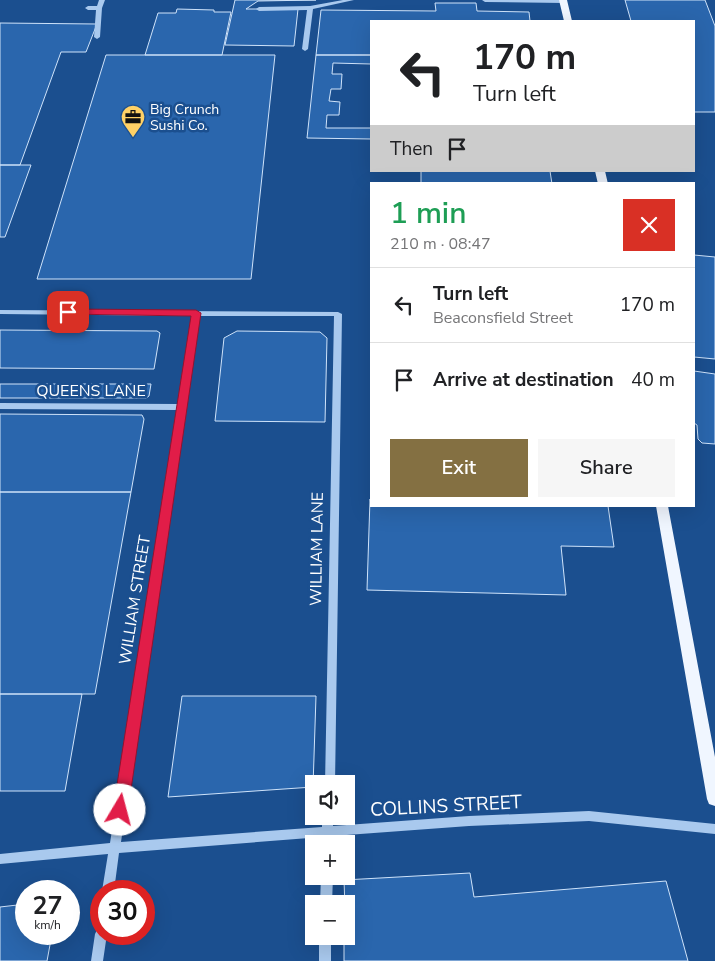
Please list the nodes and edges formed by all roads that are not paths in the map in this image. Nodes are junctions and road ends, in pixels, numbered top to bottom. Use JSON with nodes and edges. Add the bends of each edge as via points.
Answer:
{"nodes":[{"id":1,"x":102,"y":0,"type":"edge"},
{"id":2,"x":351,"y":0,"type":"edge"},
{"id":3,"x":485,"y":0,"type":"edge"},
{"id":4,"x":564,"y":0,"type":"edge"},
{"id":5,"x":88,"y":8,"type":"dead end"},
{"id":6,"x":99,"y":8,"type":"junction"},
{"id":7,"x":310,"y":8,"type":"junction"},
{"id":8,"x":259,"y":9,"type":"dead end"},
{"id":9,"x":568,"y":20,"type":"edge"},
{"id":10,"x":97,"y":37,"type":"dead end"},
{"id":11,"x":305,"y":49,"type":"dead end"},
{"id":12,"x":0,"y":312,"type":"edge"},
{"id":13,"x":196,"y":313,"type":"junction"},
{"id":14,"x":0,"y":406,"type":"edge"},
{"id":15,"x":181,"y":407,"type":"junction"},
{"id":16,"x":662,"y":507,"type":"edge"},
{"id":17,"x":330,"y":775,"type":"edge"},
{"id":18,"x":715,"y":799,"type":"edge"},
{"id":19,"x":327,"y":825,"type":"edge"},
{"id":20,"x":715,"y":828,"type":"edge"},
{"id":21,"x":327,"y":831,"type":"junction"},
{"id":22,"x":327,"y":835,"type":"edge"},
{"id":23,"x":115,"y":848,"type":"junction"},
{"id":24,"x":0,"y":859,"type":"edge"},
{"id":25,"x":110,"y":880,"type":"edge"},
{"id":26,"x":99,"y":945,"type":"edge"},
{"id":27,"x":325,"y":945,"type":"edge"},
{"id":28,"x":97,"y":961,"type":"edge"},
{"id":29,"x":325,"y":961,"type":"edge"}],
"edges":[{"from":1,"to":6,"type":"lane"},
{"from":2,"to":7,"type":"street"},
{"from":3,"to":4,"type":"street"},
{"from":4,"to":9,"type":"main road"},
{"from":5,"to":6,"type":"lane"},
{"from":6,"to":10,"type":"lane"},
{"from":7,"to":8,"type":"street"},
{"from":7,"to":11,"type":"street"},
{"from":12,"to":13,"type":"street"},
{"from":13,"to":15,"type":"street","name":"WILLIAM STREET"},
{"from":13,"to":17,"type":"street","name":"WILLIAM LANE","via":[[338,314]]},
{"from":14,"to":15,"type":"street","name":"QUEENS LANE"},
{"from":15,"to":23,"type":"street","name":"WILLIAM STREET"},
{"from":16,"to":18,"type":"main road"},
{"from":19,"to":21,"type":"street"},
{"from":20,"to":21,"type":"street","name":"COLLINS STREET","via":[[589,816]]},
{"from":21,"to":22,"type":"street"},
{"from":21,"to":23,"type":"street","name":"COLLINS STREET"},
{"from":23,"to":24,"type":"street","name":"COLLINS STREET"},
{"from":23,"to":25,"type":"street","name":"WILLIAM STREET"},
{"from":26,"to":28,"type":"street"},
{"from":27,"to":29,"type":"street"}]}
